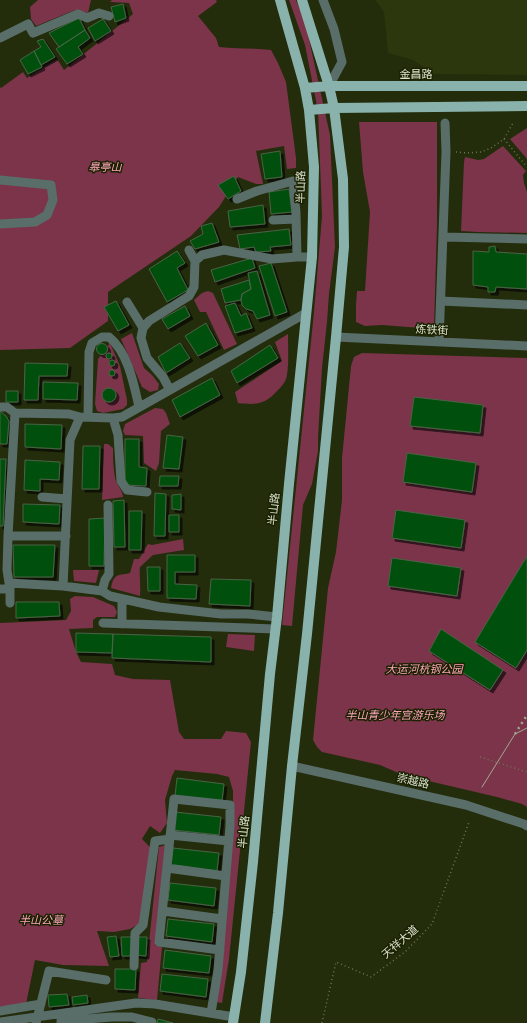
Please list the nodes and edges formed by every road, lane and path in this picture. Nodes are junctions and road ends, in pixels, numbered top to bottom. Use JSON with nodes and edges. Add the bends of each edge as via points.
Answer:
{"nodes":[{"id":1,"x":280,"y":0,"type":"edge"},
{"id":2,"x":302,"y":0,"type":"edge"},
{"id":3,"x":323,"y":0,"type":"edge"},
{"id":4,"x":109,"y":16,"type":"dead end"},
{"id":5,"x":0,"y":38,"type":"edge"},
{"id":6,"x":330,"y":86,"type":"junction"},
{"id":7,"x":527,"y":86,"type":"edge"},
{"id":8,"x":305,"y":88,"type":"junction"},
{"id":9,"x":527,"y":106,"type":"edge"},
{"id":10,"x":334,"y":108,"type":"junction"},
{"id":11,"x":309,"y":110,"type":"junction"},
{"id":12,"x":445,"y":123,"type":"dead end"},
{"id":13,"x":513,"y":123,"type":"dead end"},
{"id":14,"x":504,"y":139,"type":"junction"},
{"id":15,"x":446,"y":152,"type":"junction"},
{"id":16,"x":527,"y":167,"type":"edge"},
{"id":17,"x":0,"y":180,"type":"edge"},
{"id":18,"x":237,"y":199,"type":"dead end"},
{"id":19,"x":296,"y":219,"type":"junction"},
{"id":20,"x":273,"y":220,"type":"dead end"},
{"id":21,"x":0,"y":224,"type":"edge"},
{"id":22,"x":443,"y":237,"type":"junction"},
{"id":23,"x":527,"y":239,"type":"edge"},
{"id":24,"x":190,"y":250,"type":"dead end"},
{"id":25,"x":296,"y":257,"type":"junction"},
{"id":26,"x":312,"y":257,"type":"junction"},
{"id":27,"x":195,"y":261,"type":"junction"},
{"id":28,"x":441,"y":301,"type":"junction"},
{"id":29,"x":127,"y":302,"type":"dead end"},
{"id":30,"x":527,"y":305,"type":"edge"},
{"id":31,"x":306,"y":313,"type":"junction"},
{"id":32,"x":143,"y":328,"type":"junction"},
{"id":33,"x":336,"y":337,"type":"junction"},
{"id":34,"x":439,"y":342,"type":"junction"},
{"id":35,"x":527,"y":346,"type":"edge"},
{"id":36,"x":170,"y":390,"type":"junction"},
{"id":37,"x":0,"y":407,"type":"edge"},
{"id":38,"x":139,"y":407,"type":"junction"},
{"id":39,"x":15,"y":413,"type":"junction"},
{"id":40,"x":84,"y":417,"type":"junction"},
{"id":41,"x":113,"y":418,"type":"junction"},
{"id":42,"x":147,"y":492,"type":"dead end"},
{"id":43,"x":42,"y":497,"type":"dead end"},
{"id":44,"x":67,"y":499,"type":"junction"},
{"id":45,"x":108,"y":505,"type":"dead end"},
{"id":46,"x":66,"y":536,"type":"junction"},
{"id":47,"x":5,"y":540,"type":"edge"},
{"id":48,"x":10,"y":586,"type":"junction"},
{"id":49,"x":63,"y":586,"type":"junction"},
{"id":50,"x":0,"y":589,"type":"edge"},
{"id":51,"x":102,"y":591,"type":"junction"},
{"id":52,"x":122,"y":599,"type":"junction"},
{"id":53,"x":10,"y":603,"type":"dead end"},
{"id":54,"x":276,"y":617,"type":"junction"},
{"id":55,"x":103,"y":624,"type":"dead end"},
{"id":56,"x":122,"y":624,"type":"junction"},
{"id":57,"x":275,"y":629,"type":"junction"},
{"id":58,"x":480,"y":757,"type":"dead end"},
{"id":59,"x":292,"y":766,"type":"junction"},
{"id":60,"x":527,"y":772,"type":"edge"},
{"id":61,"x":470,"y":822,"type":"dead end"},
{"id":62,"x":527,"y":826,"type":"edge"},
{"id":63,"x":170,"y":837,"type":"junction"},
{"id":64,"x":229,"y":841,"type":"junction"},
{"id":65,"x":167,"y":868,"type":"junction"},
{"id":66,"x":226,"y":876,"type":"junction"},
{"id":67,"x":163,"y":911,"type":"junction"},
{"id":68,"x":222,"y":918,"type":"junction"},
{"id":69,"x":220,"y":950,"type":"junction"},
{"id":70,"x":134,"y":966,"type":"dead end"},
{"id":71,"x":106,"y":980,"type":"dead end"},
{"id":72,"x":41,"y":1004,"type":"junction"},
{"id":73,"x":0,"y":1011,"type":"edge"},
{"id":74,"x":211,"y":1013,"type":"junction"},
{"id":75,"x":37,"y":1020,"type":"edge"},
{"id":76,"x":111,"y":1020,"type":"edge"},
{"id":77,"x":233,"y":1020,"type":"edge"},
{"id":78,"x":86,"y":1021,"type":"edge"},
{"id":79,"x":0,"y":1022,"type":"edge"},
{"id":80,"x":152,"y":1022,"type":"edge"},
{"id":81,"x":61,"y":1023,"type":"edge"},
{"id":82,"x":265,"y":1023,"type":"edge"},
{"id":83,"x":322,"y":1023,"type":"edge"}],
"edges":[{"from":1,"to":8,"type":"main road","name":"半山路"},
{"from":2,"to":6,"type":"main road"},
{"from":3,"to":6,"type":"street","via":[[334,29],[342,62]]},
{"from":4,"to":5,"type":"street","via":[[99,12],[87,18],[78,14],[33,33],[28,24]]},
{"from":6,"to":7,"type":"main road","name":"金昌路"},
{"from":6,"to":8,"type":"main road","name":"金昌路"},
{"from":6,"to":10,"type":"main road"},
{"from":8,"to":11,"type":"main road","name":"半山路"},
{"from":9,"to":10,"type":"main road"},
{"from":10,"to":11,"type":"main road"},
{"from":10,"to":33,"type":"main road","via":[[343,179],[344,240]]},
{"from":11,"to":26,"type":"main road","name":"半山路","via":[[314,167]]},
{"from":12,"to":15,"type":"street"},
{"from":13,"to":14,"type":"path"},
{"from":14,"to":15,"type":"path","via":[[481,152]]},
{"from":14,"to":16,"type":"path"},
{"from":15,"to":22,"type":"street"},
{"from":17,"to":21,"type":"street","via":[[51,185],[53,200],[47,215],[35,222]]},
{"from":18,"to":19,"type":"street","via":[[256,191],[293,182]]},
{"from":19,"to":20,"type":"street"},
{"from":19,"to":25,"type":"street"},
{"from":22,"to":23,"type":"street"},
{"from":22,"to":28,"type":"street"},
{"from":24,"to":27,"type":"street"},
{"from":25,"to":26,"type":"street"},
{"from":25,"to":27,"type":"street","via":[[272,259],[224,250],[202,255]]},
{"from":26,"to":31,"type":"main road","name":"半山路"},
{"from":27,"to":32,"type":"street","via":[[194,287],[189,296],[149,321]]},
{"from":28,"to":30,"type":"street"},
{"from":28,"to":34,"type":"street"},
{"from":29,"to":32,"type":"street"},
{"from":31,"to":36,"type":"street"},
{"from":31,"to":54,"type":"main road","name":"半山路"},
{"from":32,"to":36,"type":"street","via":[[141,338],[147,358]]},
{"from":33,"to":34,"type":"street","name":"炼铁街"},
{"from":33,"to":59,"type":"main road"},
{"from":34,"to":35,"type":"street","name":"炼铁街"},
{"from":36,"to":38,"type":"street"},
{"from":37,"to":39,"type":"street","via":[[7,407]]},
{"from":38,"to":40,"type":"street","via":[[130,369],[115,342],[109,337],[102,337],[92,343],[89,352]]},
{"from":38,"to":41,"type":"street","via":[[122,417]]},
{"from":39,"to":40,"type":"street","via":[[69,414]]},
{"from":39,"to":47,"type":"street"},
{"from":40,"to":41,"type":"street"},
{"from":40,"to":44,"type":"street","via":[[70,440]]},
{"from":41,"to":42,"type":"street","via":[[118,435],[121,481],[127,490]]},
{"from":43,"to":44,"type":"street"},
{"from":44,"to":46,"type":"street"},
{"from":45,"to":51,"type":"street","via":[[109,574]]},
{"from":46,"to":47,"type":"street"},
{"from":46,"to":49,"type":"street"},
{"from":47,"to":48,"type":"street"},
{"from":48,"to":49,"type":"street"},
{"from":48,"to":50,"type":"street"},
{"from":48,"to":53,"type":"street"},
{"from":49,"to":51,"type":"street"},
{"from":51,"to":52,"type":"street"},
{"from":52,"to":54,"type":"street","via":[[159,607]]},
{"from":52,"to":56,"type":"street"},
{"from":54,"to":57,"type":"main road","name":"半山路"},
{"from":55,"to":56,"type":"street"},
{"from":56,"to":57,"type":"street"},
{"from":57,"to":77,"type":"main road","name":"半山路","via":[[252,870]]},
{"from":58,"to":60,"type":"path"},
{"from":59,"to":62,"type":"street","name":"崇越路","via":[[466,805]]},
{"from":59,"to":82,"type":"main road"},
{"from":61,"to":83,"type":"path","name":"天祥大道","via":[[432,924],[405,952],[371,977],[336,962]]},
{"from":63,"to":64,"type":"street"},
{"from":63,"to":64,"type":"street","via":[[174,800],[230,805]]},
{"from":63,"to":65,"type":"street"},
{"from":63,"to":70,"type":"street","via":[[155,841],[143,925],[135,933]]},
{"from":64,"to":66,"type":"street"},
{"from":65,"to":66,"type":"street"},
{"from":65,"to":67,"type":"street"},
{"from":66,"to":68,"type":"street"},
{"from":67,"to":68,"type":"street"},
{"from":67,"to":69,"type":"street","via":[[160,942]]},
{"from":68,"to":69,"type":"street"},
{"from":69,"to":74,"type":"street"},
{"from":71,"to":72,"type":"street","via":[[49,970]]},
{"from":72,"to":73,"type":"street"},
{"from":72,"to":75,"type":"street"},
{"from":74,"to":75,"type":"street","via":[[136,1003]]},
{"from":74,"to":77,"type":"street"},
{"from":75,"to":79,"type":"street"},
{"from":76,"to":78,"type":"street"},
{"from":76,"to":80,"type":"street","via":[[132,1017]]},
{"from":78,"to":81,"type":"street","via":[[62,1020]]}]}
